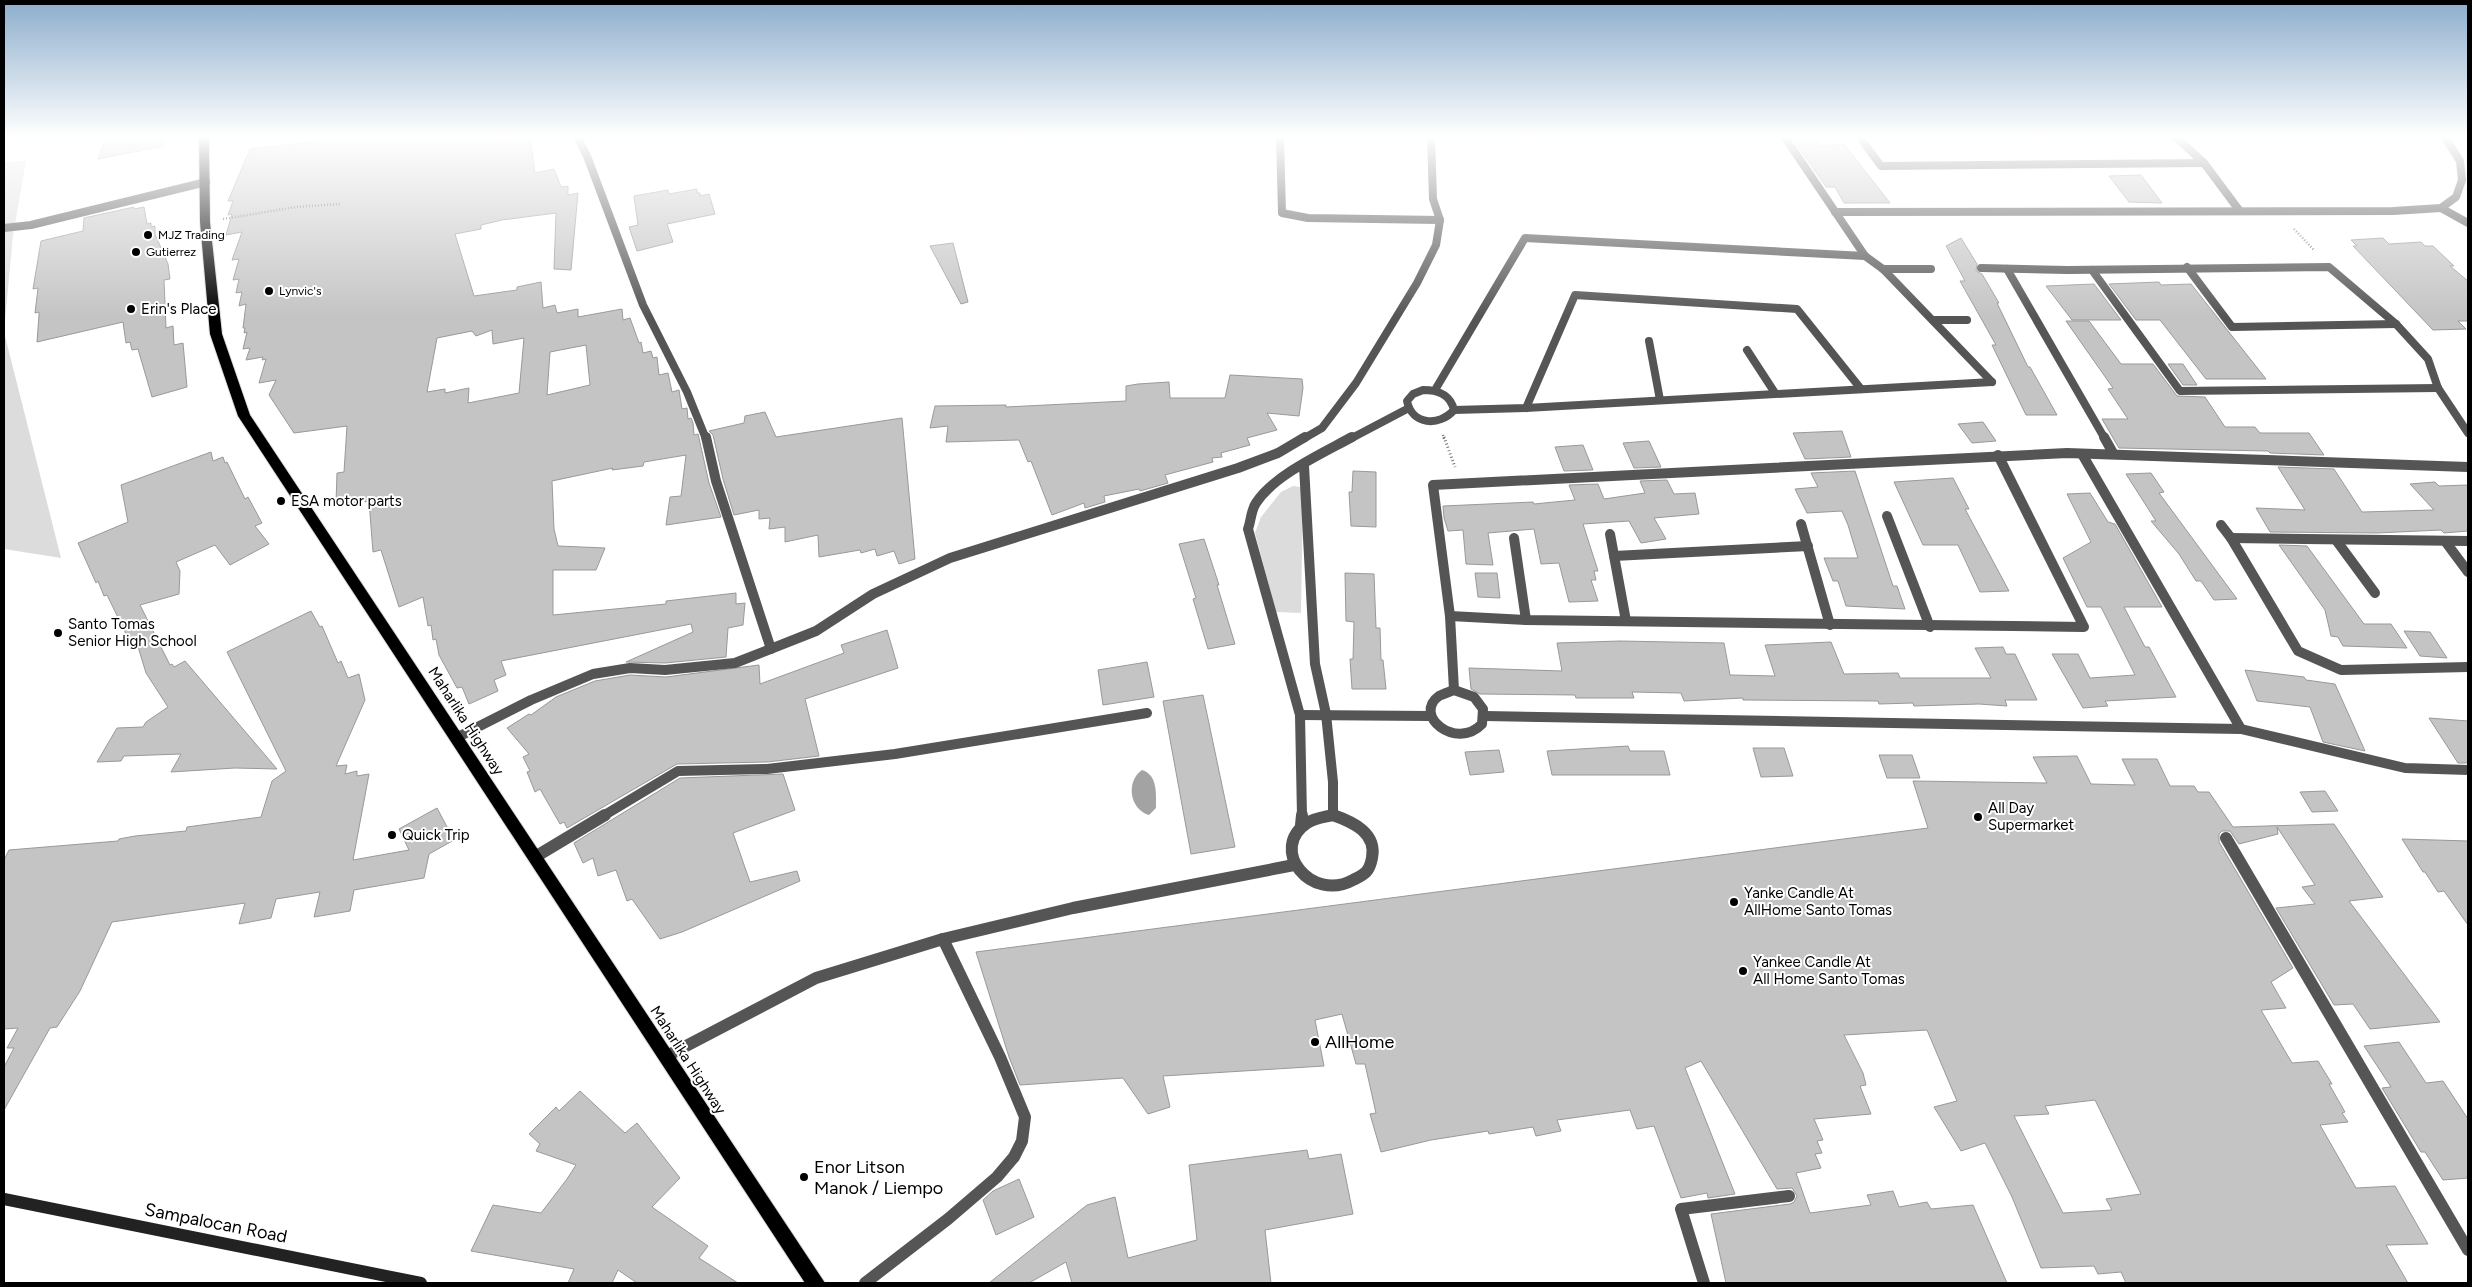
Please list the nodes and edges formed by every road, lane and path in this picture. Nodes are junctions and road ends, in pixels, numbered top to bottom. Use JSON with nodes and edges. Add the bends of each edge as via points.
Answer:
{"nodes":[{"id":1,"x":149,"y":196,"type":"edge"},
{"id":2,"x":206,"y":196,"type":"edge"},
{"id":3,"x":602,"y":196,"type":"edge"},
{"id":4,"x":1281,"y":196,"type":"edge"},
{"id":5,"x":1433,"y":196,"type":"edge"},
{"id":6,"x":1824,"y":196,"type":"edge"},
{"id":7,"x":2229,"y":196,"type":"edge"},
{"id":8,"x":2456,"y":196,"type":"edge"},
{"id":9,"x":340,"y":204,"type":"dead end"},
{"id":10,"x":2441,"y":208,"type":"junction"},
{"id":11,"x":2239,"y":210,"type":"junction"},
{"id":12,"x":2283,"y":210,"type":"junction"},
{"id":13,"x":1835,"y":212,"type":"junction"},
{"id":14,"x":1440,"y":220,"type":"junction"},
{"id":15,"x":205,"y":222,"type":"junction"},
{"id":16,"x":2468,"y":223,"type":"edge"},
{"id":17,"x":4,"y":228,"type":"edge"},
{"id":18,"x":1865,"y":256,"type":"junction"},
{"id":19,"x":2187,"y":267,"type":"junction"},
{"id":20,"x":2330,"y":267,"type":"junction"},
{"id":21,"x":1981,"y":268,"type":"dead end"},
{"id":22,"x":1883,"y":269,"type":"junction"},
{"id":23,"x":1931,"y":269,"type":"dead end"},
{"id":24,"x":2007,"y":269,"type":"junction"},
{"id":25,"x":2092,"y":270,"type":"junction"},
{"id":26,"x":1933,"y":320,"type":"junction"},
{"id":27,"x":1967,"y":320,"type":"dead end"},
{"id":28,"x":2396,"y":324,"type":"junction"},
{"id":29,"x":1649,"y":341,"type":"dead end"},
{"id":30,"x":1746,"y":350,"type":"dead end"},
{"id":31,"x":2438,"y":388,"type":"junction"},
{"id":32,"x":1861,"y":389,"type":"junction"},
{"id":33,"x":1435,"y":390,"type":"junction"},
{"id":34,"x":1775,"y":394,"type":"junction"},
{"id":35,"x":1660,"y":400,"type":"junction"},
{"id":36,"x":1526,"y":408,"type":"junction"},
{"id":37,"x":1407,"y":409,"type":"junction"},
{"id":38,"x":1454,"y":410,"type":"junction"},
{"id":39,"x":1439,"y":422,"type":"junction"},
{"id":40,"x":2468,"y":433,"type":"edge"},
{"id":41,"x":2113,"y":453,"type":"junction"},
{"id":42,"x":2082,"y":454,"type":"junction"},
{"id":43,"x":1998,"y":455,"type":"junction"},
{"id":44,"x":1304,"y":466,"type":"junction"},
{"id":45,"x":2468,"y":467,"type":"edge"},
{"id":46,"x":1461,"y":484,"type":"junction"},
{"id":47,"x":1888,"y":516,"type":"dead end"},
{"id":48,"x":1801,"y":524,"type":"dead end"},
{"id":49,"x":2221,"y":525,"type":"dead end"},
{"id":50,"x":1610,"y":534,"type":"dead end"},
{"id":51,"x":1514,"y":538,"type":"dead end"},
{"id":52,"x":2231,"y":538,"type":"junction"},
{"id":53,"x":2336,"y":540,"type":"junction"},
{"id":54,"x":2445,"y":540,"type":"junction"},
{"id":55,"x":2468,"y":541,"type":"edge"},
{"id":56,"x":1808,"y":546,"type":"junction"},
{"id":57,"x":1614,"y":556,"type":"junction"},
{"id":58,"x":2468,"y":572,"type":"edge"},
{"id":59,"x":2374,"y":593,"type":"dead end"},
{"id":60,"x":1450,"y":616,"type":"junction"},
{"id":61,"x":1526,"y":620,"type":"junction"},
{"id":62,"x":1626,"y":621,"type":"junction"},
{"id":63,"x":1830,"y":625,"type":"junction"},
{"id":64,"x":1930,"y":626,"type":"junction"},
{"id":65,"x":771,"y":648,"type":"junction"},
{"id":66,"x":2468,"y":667,"type":"edge"},
{"id":67,"x":1454,"y":690,"type":"junction"},
{"id":68,"x":1147,"y":713,"type":"dead end"},
{"id":69,"x":1326,"y":714,"type":"junction"},
{"id":70,"x":1300,"y":715,"type":"junction"},
{"id":71,"x":1430,"y":716,"type":"junction"},
{"id":72,"x":1485,"y":716,"type":"junction"},
{"id":73,"x":2241,"y":729,"type":"junction"},
{"id":74,"x":456,"y":738,"type":"junction"},
{"id":75,"x":2468,"y":770,"type":"edge"},
{"id":76,"x":1333,"y":815,"type":"junction"},
{"id":77,"x":1301,"y":825,"type":"junction"},
{"id":78,"x":2226,"y":838,"type":"dead end"},
{"id":79,"x":535,"y":857,"type":"junction"},
{"id":80,"x":1294,"y":865,"type":"junction"},
{"id":81,"x":942,"y":939,"type":"junction"},
{"id":82,"x":665,"y":1056,"type":"junction"},
{"id":83,"x":1789,"y":1196,"type":"dead end"},
{"id":84,"x":4,"y":1199,"type":"edge"},
{"id":85,"x":2468,"y":1250,"type":"edge"},
{"id":86,"x":421,"y":1283,"type":"edge"},
{"id":87,"x":816,"y":1283,"type":"edge"},
{"id":88,"x":865,"y":1283,"type":"edge"},
{"id":89,"x":1704,"y":1283,"type":"edge"}],
"edges":[{"from":1,"to":17,"type":"street","via":[[31,225]]},
{"from":2,"to":15,"type":"highway","name":"Maharlika Highway"},
{"from":3,"to":65,"type":"street","via":[[643,305],[687,392],[706,438],[716,481]]},
{"from":4,"to":14,"type":"street","via":[[1282,213],[1287,217]]},
{"from":5,"to":14,"type":"street"},
{"from":6,"to":13,"type":"street"},
{"from":7,"to":11,"type":"street"},
{"from":8,"to":10,"type":"street"},
{"from":9,"to":15,"type":"path"},
{"from":10,"to":12,"type":"street"},
{"from":10,"to":16,"type":"street"},
{"from":11,"to":12,"type":"street"},
{"from":11,"to":13,"type":"street"},
{"from":12,"to":20,"type":"path","via":[[2291,226]]},
{"from":13,"to":18,"type":"street"},
{"from":14,"to":65,"type":"street","via":[[1436,245],[1417,283],[1375,354],[1322,428],[1278,453],[1238,468],[950,558],[873,594],[816,631]]},
{"from":15,"to":74,"type":"highway","name":"Maharlika Highway","via":[[216,334],[244,416]]},
{"from":18,"to":22,"type":"street"},
{"from":18,"to":33,"type":"street","via":[[1525,238]]},
{"from":19,"to":20,"type":"street"},
{"from":19,"to":25,"type":"street"},
{"from":19,"to":28,"type":"street","via":[[2232,327]]},
{"from":20,"to":28,"type":"street"},
{"from":21,"to":24,"type":"street"},
{"from":22,"to":23,"type":"street"},
{"from":22,"to":26,"type":"street"},
{"from":24,"to":25,"type":"street"},
{"from":24,"to":41,"type":"street"},
{"from":25,"to":31,"type":"street","via":[[2180,391]]},
{"from":26,"to":27,"type":"street"},
{"from":26,"to":32,"type":"street","via":[[1992,382]]},
{"from":28,"to":31,"type":"street","via":[[2428,358]]},
{"from":29,"to":35,"type":"street"},
{"from":30,"to":34,"type":"street"},
{"from":31,"to":40,"type":"street"},
{"from":32,"to":34,"type":"street"},
{"from":32,"to":36,"type":"street","via":[[1797,309],[1575,295]]},
{"from":33,"to":37,"type":"street","via":[[1413,394],[1407,401]]},
{"from":33,"to":38,"type":"street","via":[[1445,394]]},
{"from":34,"to":35,"type":"street"},
{"from":35,"to":36,"type":"street"},
{"from":36,"to":38,"type":"street"},
{"from":37,"to":39,"type":"street","via":[[1414,417],[1426,422]]},
{"from":37,"to":44,"type":"street"},
{"from":38,"to":39,"type":"street"},
{"from":39,"to":46,"type":"path"},
{"from":41,"to":42,"type":"street"},
{"from":41,"to":45,"type":"street"},
{"from":42,"to":43,"type":"street"},
{"from":42,"to":73,"type":"street"},
{"from":43,"to":46,"type":"street"},
{"from":43,"to":64,"type":"street","via":[[2084,627]]},
{"from":44,"to":69,"type":"street","via":[[1315,664]]},
{"from":44,"to":70,"type":"street","via":[[1270,487],[1256,503],[1248,529]]},
{"from":46,"to":60,"type":"street","via":[[1433,486]]},
{"from":47,"to":64,"type":"street"},
{"from":48,"to":56,"type":"street"},
{"from":49,"to":52,"type":"street"},
{"from":50,"to":57,"type":"street"},
{"from":51,"to":61,"type":"street"},
{"from":52,"to":53,"type":"street"},
{"from":52,"to":66,"type":"street","via":[[2298,651],[2341,670]]},
{"from":53,"to":54,"type":"street"},
{"from":53,"to":59,"type":"street"},
{"from":54,"to":55,"type":"street"},
{"from":54,"to":58,"type":"street"},
{"from":56,"to":57,"type":"street"},
{"from":56,"to":63,"type":"street"},
{"from":57,"to":62,"type":"street"},
{"from":60,"to":61,"type":"street"},
{"from":60,"to":67,"type":"street"},
{"from":61,"to":62,"type":"street"},
{"from":62,"to":63,"type":"street"},
{"from":63,"to":64,"type":"street"},
{"from":65,"to":74,"type":"street","via":[[735,663],[665,670],[630,668],[593,674],[531,700]]},
{"from":67,"to":71,"type":"street","via":[[1440,694],[1431,703]]},
{"from":67,"to":72,"type":"street","via":[[1469,694],[1481,703]]},
{"from":68,"to":79,"type":"street","via":[[895,754],[767,769],[678,771]]},
{"from":69,"to":70,"type":"street"},
{"from":69,"to":71,"type":"street"},
{"from":69,"to":76,"type":"street"},
{"from":70,"to":77,"type":"street"},
{"from":71,"to":72,"type":"street","via":[[1436,726],[1460,736],[1473,733],[1482,725]]},
{"from":72,"to":73,"type":"street"},
{"from":73,"to":75,"type":"street","via":[[2405,768]]},
{"from":74,"to":79,"type":"highway","name":"Maharlika Highway"},
{"from":76,"to":77,"type":"street","via":[[1316,816]]},
{"from":76,"to":80,"type":"street","via":[[1354,821],[1369,835],[1373,854],[1367,872],[1351,884],[1329,888],[1308,880]]},
{"from":77,"to":80,"type":"street","via":[[1290,843]]},
{"from":78,"to":85,"type":"street"},
{"from":79,"to":82,"type":"highway","name":"Maharlika Highway"},
{"from":80,"to":81,"type":"street","via":[[1072,908]]},
{"from":81,"to":82,"type":"street","via":[[816,978]]},
{"from":81,"to":88,"type":"street","via":[[1000,1057],[1025,1117],[1022,1141],[997,1177]]},
{"from":82,"to":87,"type":"highway","name":"Maharlika Highway"},
{"from":83,"to":89,"type":"street","via":[[1681,1209]]},
{"from":84,"to":86,"type":"main road","name":"Sampalocan Road"}]}
